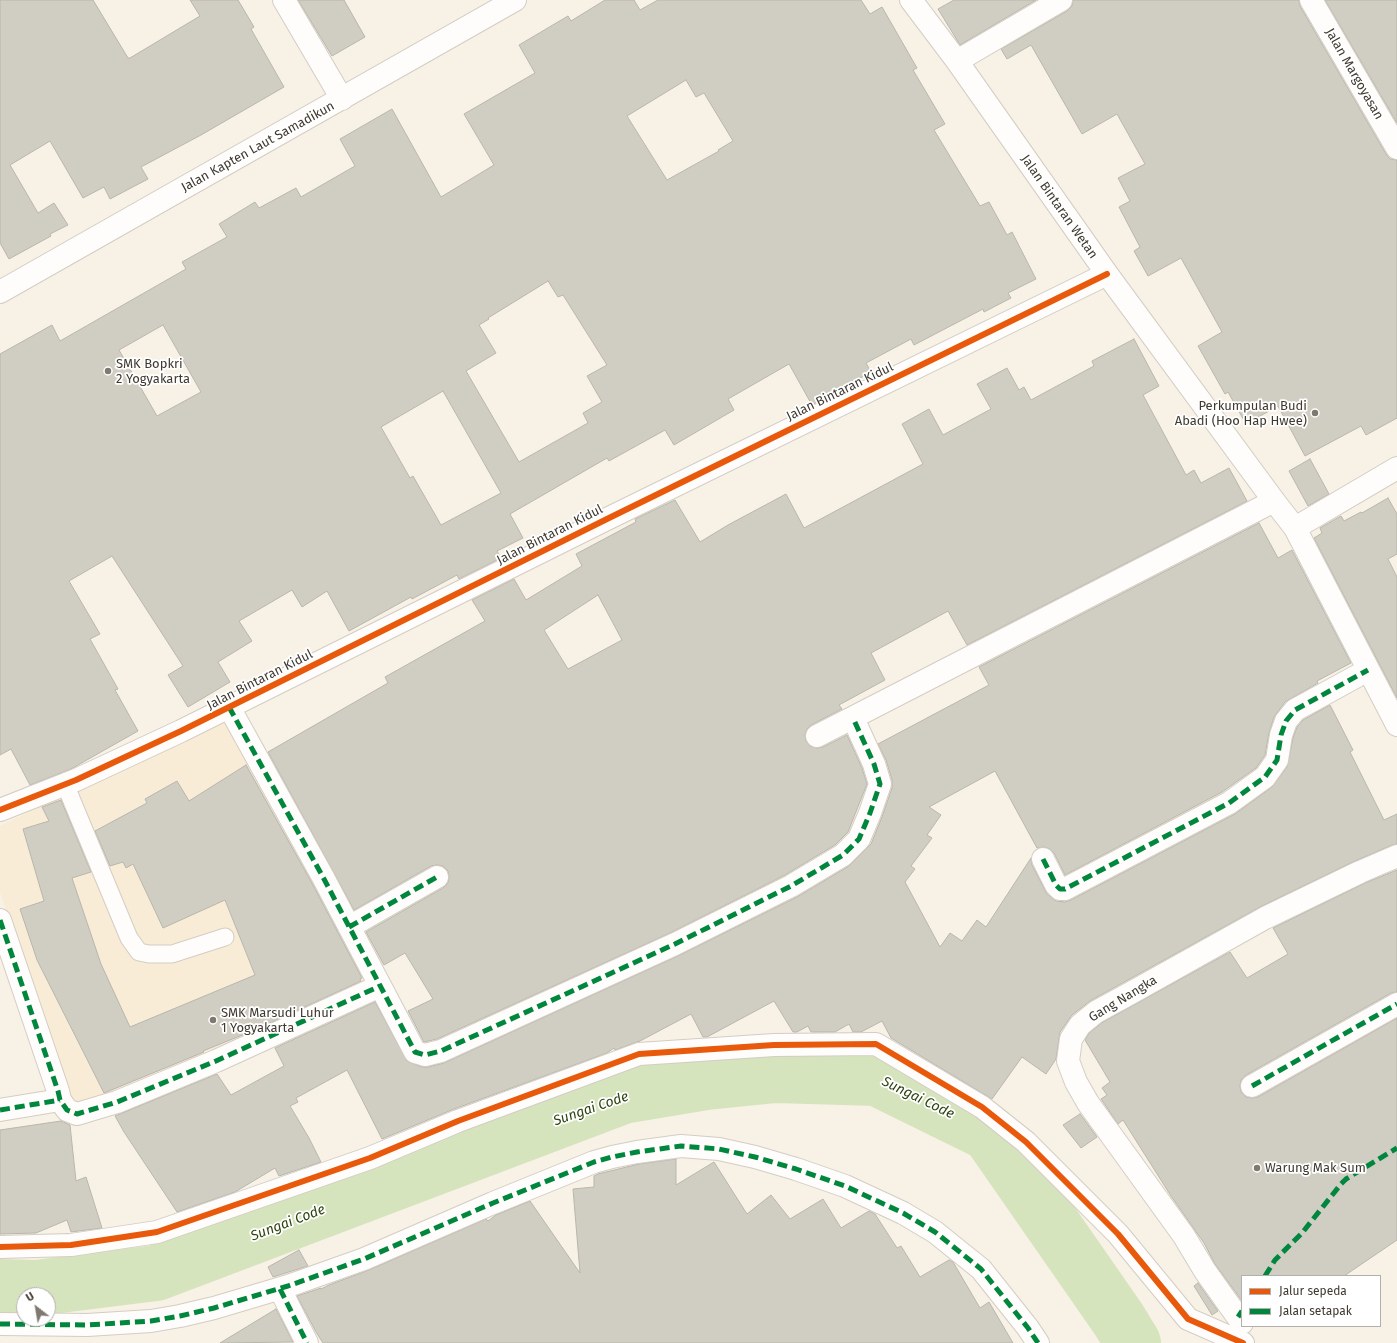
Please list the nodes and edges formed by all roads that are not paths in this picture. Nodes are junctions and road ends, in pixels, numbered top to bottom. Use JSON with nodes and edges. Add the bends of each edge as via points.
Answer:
{"nodes":[{"id":1,"x":284,"y":0,"type":"edge"},
{"id":2,"x":515,"y":0,"type":"edge"},
{"id":3,"x":910,"y":0,"type":"edge"},
{"id":4,"x":1061,"y":0,"type":"edge"},
{"id":5,"x":1311,"y":0,"type":"edge"},
{"id":6,"x":957,"y":61,"type":"junction"},
{"id":7,"x":342,"y":99,"type":"junction"},
{"id":8,"x":1397,"y":148,"type":"edge"},
{"id":9,"x":1106,"y":274,"type":"junction"},
{"id":10,"x":0,"y":292,"type":"edge"},
{"id":11,"x":1397,"y":468,"type":"edge"},
{"id":12,"x":1274,"y":502,"type":"junction"},
{"id":13,"x":1295,"y":528,"type":"junction"},
{"id":14,"x":1368,"y":670,"type":"junction"},
{"id":15,"x":229,"y":707,"type":"junction"},
{"id":16,"x":853,"y":718,"type":"junction"},
{"id":17,"x":1397,"y":725,"type":"edge"},
{"id":18,"x":817,"y":736,"type":"dead end"},
{"id":19,"x":65,"y":784,"type":"junction"},
{"id":20,"x":0,"y":810,"type":"edge"},
{"id":21,"x":1397,"y":856,"type":"edge"},
{"id":22,"x":1043,"y":860,"type":"dead end"},
{"id":23,"x":437,"y":877,"type":"dead end"},
{"id":24,"x":0,"y":920,"type":"edge"},
{"id":25,"x":349,"y":927,"type":"junction"},
{"id":26,"x":225,"y":937,"type":"dead end"},
{"id":27,"x":380,"y":986,"type":"junction"},
{"id":28,"x":1397,"y":1004,"type":"edge"},
{"id":29,"x":1252,"y":1086,"type":"dead end"},
{"id":30,"x":60,"y":1100,"type":"junction"},
{"id":31,"x":0,"y":1110,"type":"edge"},
{"id":32,"x":0,"y":1247,"type":"edge"},
{"id":33,"x":280,"y":1289,"type":"junction"},
{"id":34,"x":1241,"y":1322,"type":"edge"},
{"id":35,"x":0,"y":1324,"type":"edge"},
{"id":36,"x":1245,"y":1327,"type":"edge"},
{"id":37,"x":307,"y":1343,"type":"edge"},
{"id":38,"x":1038,"y":1343,"type":"edge"},
{"id":39,"x":1243,"y":1343,"type":"edge"},
{"id":40,"x":1258,"y":1343,"type":"edge"}],
"edges":[{"from":1,"to":7,"type":"street"},
{"from":2,"to":7,"type":"street","name":"Jalan Kapten Laut Samadikun"},
{"from":3,"to":6,"type":"street","name":"Jalan Bintaran Wetan"},
{"from":4,"to":6,"type":"street"},
{"from":5,"to":8,"type":"street","name":"Jalan Margoyasan"},
{"from":6,"to":9,"type":"street","name":"Jalan Bintaran Wetan"},
{"from":7,"to":10,"type":"street","name":"Jalan Kapten Laut Samadikun"},
{"from":9,"to":12,"type":"street","name":"Jalan Bintaran Wetan"},
{"from":9,"to":15,"type":"street","name":"Jalan Bintaran Kidul","via":[[611,516]]},
{"from":11,"to":13,"type":"street"},
{"from":12,"to":13,"type":"street","name":"Jalan Bintaran Wetan"},
{"from":12,"to":16,"type":"street"},
{"from":13,"to":14,"type":"street","name":"Jalan Bintaran Wetan"},
{"from":14,"to":17,"type":"street","name":"Jalan Bintaran Wetan"},
{"from":14,"to":22,"type":"street","via":[[1295,710],[1286,721],[1277,760],[1265,777],[1229,803],[1065,889],[1060,889],[1056,885]]},
{"from":15,"to":19,"type":"street","name":"Jalan Bintaran Kidul"},
{"from":15,"to":25,"type":"street"},
{"from":16,"to":18,"type":"street"},
{"from":16,"to":27,"type":"street","via":[[874,764],[880,784],[870,813],[860,839],[843,855],[790,886],[675,944],[441,1051],[425,1055],[415,1052]]},
{"from":19,"to":20,"type":"street","name":"Jalan Bintaran Kidul"},
{"from":19,"to":26,"type":"lane","via":[[129,938],[139,952],[172,954]]},
{"from":21,"to":34,"type":"street","name":"Gang Nangka","via":[[1265,918],[1128,994],[1096,1012],[1080,1025],[1071,1039],[1068,1061],[1088,1103],[1184,1236]]},
{"from":23,"to":25,"type":"street"},
{"from":24,"to":30,"type":"street"},
{"from":25,"to":27,"type":"street"},
{"from":27,"to":30,"type":"street","via":[[216,1061],[117,1102],[77,1114],[67,1110]]},
{"from":28,"to":29,"type":"street"},
{"from":30,"to":31,"type":"street"},
{"from":32,"to":39,"type":"street","via":[[71,1246],[158,1232],[370,1158],[458,1121],[639,1054],[774,1045],[876,1044],[982,1107],[1026,1142],[1118,1234],[1188,1319]]},
{"from":33,"to":35,"type":"street","via":[[214,1308],[151,1321],[87,1326]]},
{"from":33,"to":37,"type":"street"},
{"from":33,"to":38,"type":"street","via":[[364,1259],[594,1162],[637,1152],[681,1146],[719,1149],[755,1157],[846,1186],[903,1213],[935,1232],[981,1269]]},
{"from":36,"to":40,"type":"street"}]}
